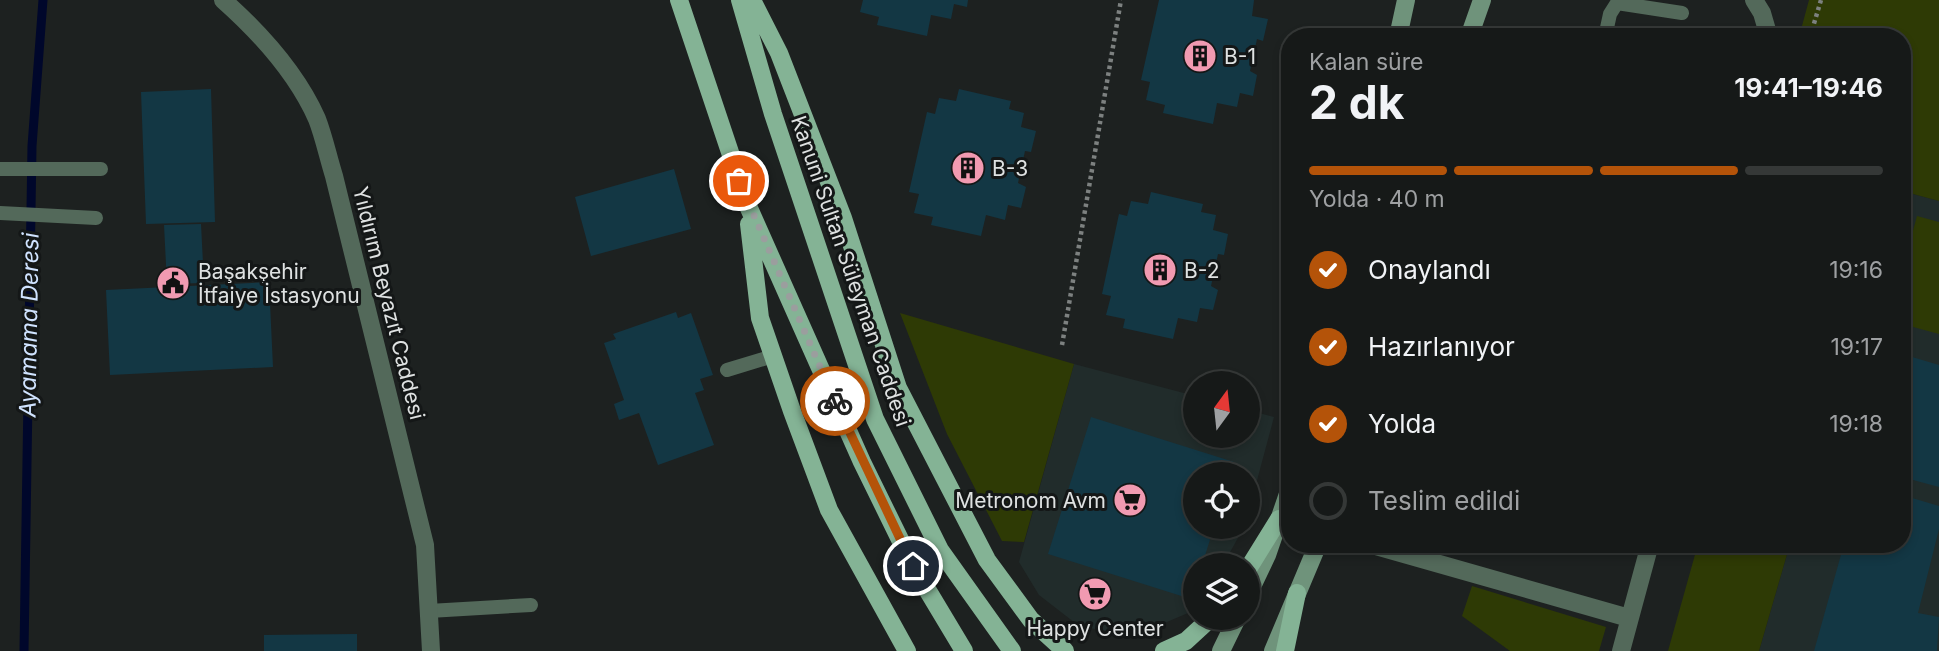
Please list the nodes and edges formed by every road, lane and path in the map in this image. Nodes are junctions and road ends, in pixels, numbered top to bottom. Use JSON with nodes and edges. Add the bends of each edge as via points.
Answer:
{"nodes":[{"id":1,"x":223,"y":0,"type":"edge"},
{"id":2,"x":679,"y":0,"type":"edge"},
{"id":3,"x":740,"y":0,"type":"edge"},
{"id":4,"x":752,"y":0,"type":"edge"},
{"id":5,"x":1121,"y":0,"type":"edge"},
{"id":6,"x":1406,"y":0,"type":"edge"},
{"id":7,"x":1754,"y":0,"type":"edge"},
{"id":8,"x":1821,"y":0,"type":"edge"},
{"id":9,"x":1483,"y":1,"type":"edge"},
{"id":10,"x":1682,"y":13,"type":"dead end"},
{"id":11,"x":1400,"y":28,"type":"edge"},
{"id":12,"x":1472,"y":28,"type":"edge"},
{"id":13,"x":1607,"y":28,"type":"edge"},
{"id":14,"x":1766,"y":28,"type":"edge"},
{"id":15,"x":1813,"y":28,"type":"edge"},
{"id":16,"x":101,"y":169,"type":"dead end"},
{"id":17,"x":4,"y":170,"type":"edge"},
{"id":18,"x":748,"y":206,"type":"junction"},
{"id":19,"x":1,"y":213,"type":"edge"},
{"id":20,"x":96,"y":218,"type":"dead end"},
{"id":21,"x":1062,"y":345,"type":"dead end"},
{"id":22,"x":773,"y":356,"type":"junction"},
{"id":23,"x":727,"y":370,"type":"dead end"},
{"id":24,"x":1281,"y":513,"type":"edge"},
{"id":25,"x":1279,"y":519,"type":"junction"},
{"id":26,"x":1258,"y":553,"type":"edge"},
{"id":27,"x":1314,"y":553,"type":"edge"},
{"id":28,"x":1401,"y":553,"type":"edge"},
{"id":29,"x":1647,"y":553,"type":"edge"},
{"id":30,"x":1260,"y":570,"type":"edge"},
{"id":31,"x":1297,"y":593,"type":"junction"},
{"id":32,"x":531,"y":605,"type":"dead end"},
{"id":33,"x":429,"y":611,"type":"junction"},
{"id":34,"x":1629,"y":618,"type":"junction"},
{"id":35,"x":1198,"y":630,"type":"edge"},
{"id":36,"x":1231,"y":630,"type":"edge"},
{"id":37,"x":431,"y":651,"type":"edge"},
{"id":38,"x":907,"y":651,"type":"edge"},
{"id":39,"x":964,"y":651,"type":"edge"},
{"id":40,"x":1012,"y":651,"type":"edge"},
{"id":41,"x":1065,"y":651,"type":"edge"},
{"id":42,"x":1164,"y":651,"type":"edge"},
{"id":43,"x":1221,"y":651,"type":"edge"},
{"id":44,"x":1273,"y":651,"type":"edge"},
{"id":45,"x":1285,"y":651,"type":"edge"},
{"id":46,"x":1621,"y":651,"type":"edge"}],
"edges":[{"from":1,"to":33,"type":"street","name":"Yıldırım Beyazıt Caddesi","via":[[278,58],[317,120],[425,545]]},
{"from":2,"to":18,"type":"main road"},
{"from":3,"to":40,"type":"main road","name":"Kanuni Sultan Süleyman Caddesi","via":[[773,114],[875,419],[940,550]]},
{"from":4,"to":41,"type":"main road","via":[[779,53],[843,218],[898,388],[987,561],[1031,620]]},
{"from":5,"to":21,"type":"path"},
{"from":6,"to":11,"type":"main road"},
{"from":7,"to":14,"type":"street"},
{"from":8,"to":15,"type":"path"},
{"from":9,"to":12,"type":"main road"},
{"from":10,"to":13,"type":"lane","via":[[1618,3]]},
{"from":16,"to":17,"type":"lane"},
{"from":18,"to":22,"type":"main road","via":[[760,317]]},
{"from":18,"to":39,"type":"main road","via":[[884,508]]},
{"from":19,"to":20,"type":"lane"},
{"from":22,"to":23,"type":"lane"},
{"from":22,"to":38,"type":"main road","via":[[829,510]]},
{"from":24,"to":25,"type":"main road"},
{"from":25,"to":26,"type":"main road"},
{"from":25,"to":30,"type":"main road"},
{"from":27,"to":31,"type":"main road"},
{"from":28,"to":34,"type":"street"},
{"from":29,"to":34,"type":"street"},
{"from":31,"to":44,"type":"main road"},
{"from":31,"to":45,"type":"main road"},
{"from":32,"to":33,"type":"lane"},
{"from":33,"to":37,"type":"street","name":"Yıldırım Beyazıt Caddesi"},
{"from":34,"to":46,"type":"street"},
{"from":35,"to":42,"type":"main road"},
{"from":36,"to":43,"type":"main road"}]}
